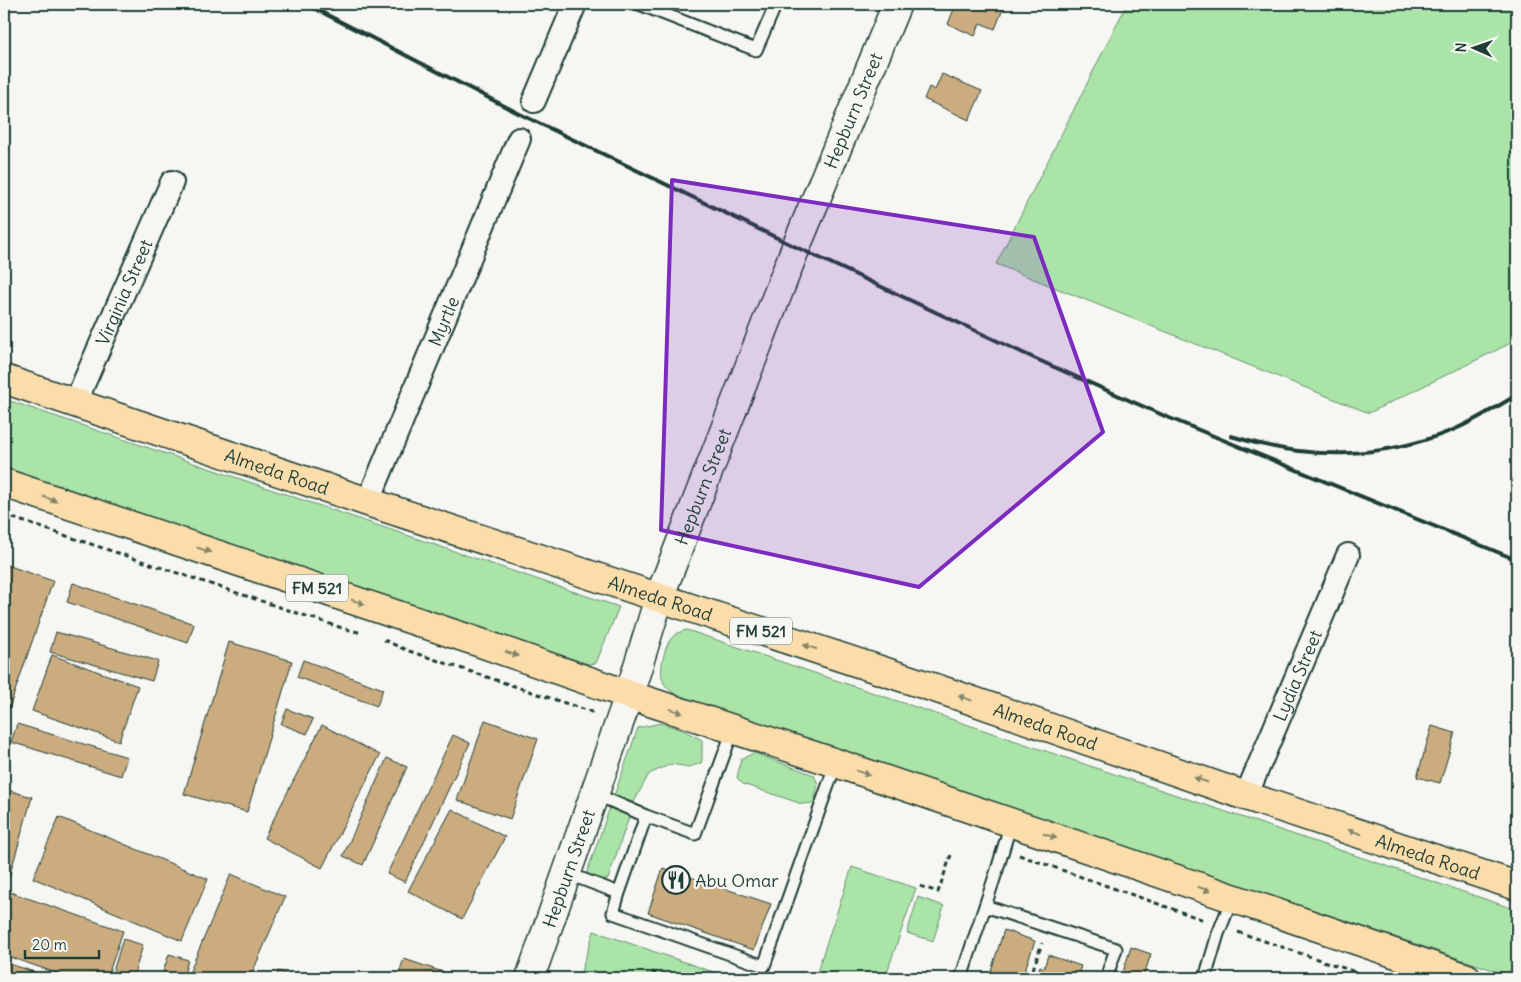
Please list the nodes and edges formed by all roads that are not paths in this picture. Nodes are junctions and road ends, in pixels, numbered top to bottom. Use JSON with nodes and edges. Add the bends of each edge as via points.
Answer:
{"nodes":[{"id":1,"x":575,"y":4,"type":"edge"},
{"id":2,"x":640,"y":4,"type":"edge"},
{"id":3,"x":776,"y":4,"type":"edge"},
{"id":4,"x":897,"y":4,"type":"edge"},
{"id":5,"x":534,"y":101,"type":"dead end"},
{"id":6,"x":519,"y":139,"type":"dead end"},
{"id":7,"x":172,"y":182,"type":"dead end"},
{"id":8,"x":4,"y":379,"type":"edge"},
{"id":9,"x":75,"y":402,"type":"junction"},
{"id":10,"x":4,"y":483,"type":"edge"},
{"id":11,"x":368,"y":502,"type":"junction"},
{"id":12,"x":1348,"y":555,"type":"dead end"},
{"id":13,"x":659,"y":598,"type":"junction"},
{"id":14,"x":629,"y":695,"type":"junction"},
{"id":15,"x":733,"y":730,"type":"junction"},
{"id":16,"x":836,"y":763,"type":"junction"},
{"id":17,"x":594,"y":794,"type":"junction"},
{"id":18,"x":1246,"y":796,"type":"junction"},
{"id":19,"x":646,"y":816,"type":"junction"},
{"id":20,"x":1011,"y":823,"type":"junction"},
{"id":21,"x":566,"y":873,"type":"junction"},
{"id":22,"x":1517,"y":886,"type":"edge"},
{"id":23,"x":620,"y":893,"type":"junction"},
{"id":24,"x":1232,"y":899,"type":"junction"},
{"id":25,"x":985,"y":906,"type":"junction"},
{"id":26,"x":530,"y":978,"type":"edge"},
{"id":27,"x":961,"y":978,"type":"edge"},
{"id":28,"x":1106,"y":978,"type":"edge"},
{"id":29,"x":1206,"y":978,"type":"edge"},
{"id":30,"x":1467,"y":978,"type":"edge"}],
"edges":[{"from":1,"to":5,"type":"street"},
{"from":2,"to":3,"type":"lane","via":[[756,50]]},
{"from":4,"to":13,"type":"street","name":"Hepburn Street","via":[[796,247]]},
{"from":6,"to":11,"type":"street","name":"Myrtle"},
{"from":7,"to":9,"type":"street","name":"Virginia Street"},
{"from":8,"to":9,"type":"main road","name":"Almeda Road","number":"FM 521"},
{"from":9,"to":11,"type":"main road","name":"Almeda Road","number":"FM 521"},
{"from":10,"to":14,"type":"main road","number":"FM 521","one_way":true},
{"from":11,"to":13,"type":"main road","name":"Almeda Road","number":"FM 521"},
{"from":12,"to":18,"type":"street","name":"Lydia Street"},
{"from":13,"to":14,"type":"street","name":"Hepburn Street"},
{"from":18,"to":13,"type":"main road","name":"Almeda Road","number":"FM 521","one_way":true,"via":[[947,692]]},
{"from":14,"to":15,"type":"main road","number":"FM 521","one_way":true},
{"from":14,"to":17,"type":"street","name":"Hepburn Street"},
{"from":15,"to":16,"type":"main road","number":"FM 521"},
{"from":15,"to":19,"type":"lane","via":[[695,834]]},
{"from":16,"to":20,"type":"main road","number":"FM 521","one_way":true},
{"from":16,"to":23,"type":"lane","via":[[764,966],[613,913]]},
{"from":17,"to":19,"type":"lane"},
{"from":17,"to":21,"type":"street","name":"Hepburn Street"},
{"from":22,"to":18,"type":"main road","name":"Almeda Road","number":"FM 521","one_way":true},
{"from":19,"to":23,"type":"lane"},
{"from":20,"to":24,"type":"main road","number":"FM 521","one_way":true},
{"from":20,"to":25,"type":"lane"},
{"from":21,"to":23,"type":"lane"},
{"from":21,"to":26,"type":"street","name":"Hepburn Street"},
{"from":24,"to":29,"type":"lane"},
{"from":24,"to":30,"type":"main road","number":"FM 521"},
{"from":25,"to":27,"type":"lane"},
{"from":25,"to":28,"type":"lane","via":[[1116,949]]}]}
